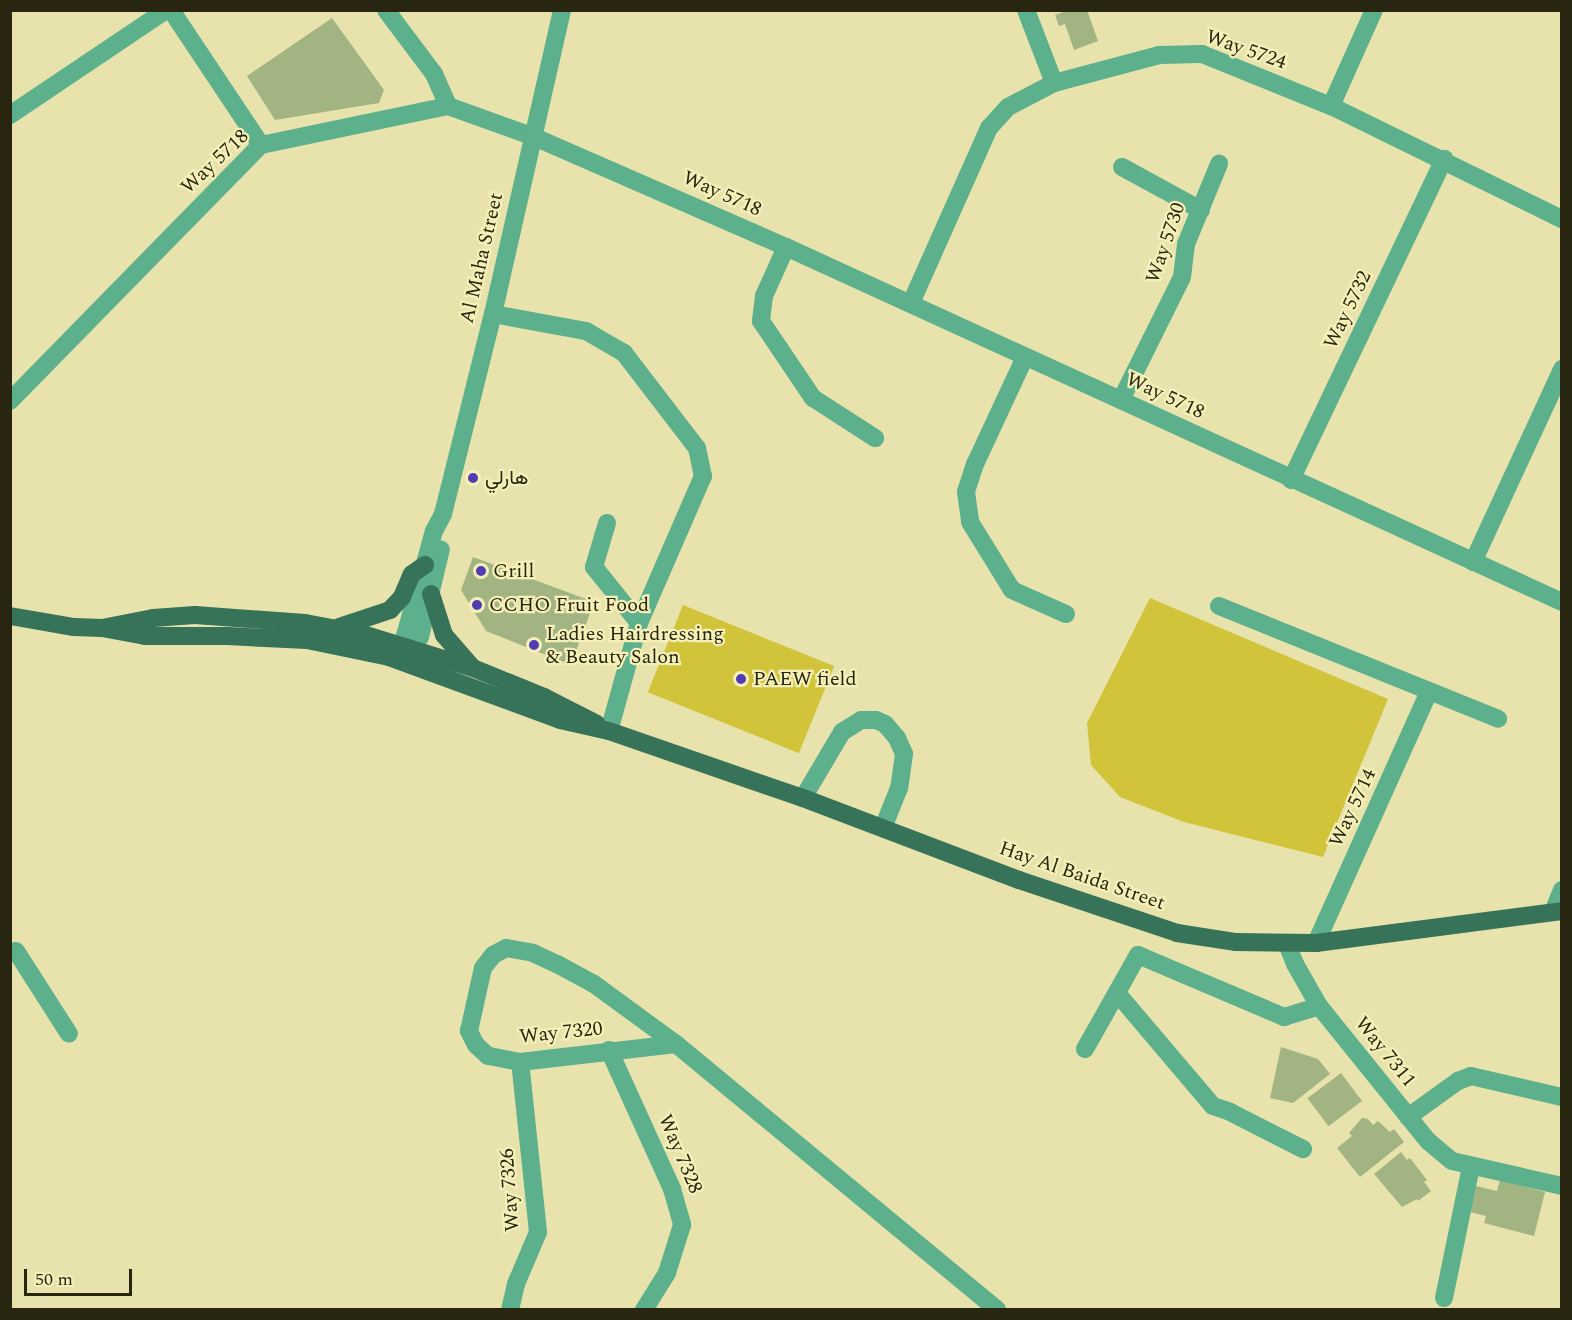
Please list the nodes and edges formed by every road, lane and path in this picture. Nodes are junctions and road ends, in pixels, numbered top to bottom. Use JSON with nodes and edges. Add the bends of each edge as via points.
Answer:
{"nodes":[{"id":1,"x":166,"y":10,"type":"edge"},
{"id":2,"x":171,"y":10,"type":"edge"},
{"id":3,"x":386,"y":10,"type":"edge"},
{"id":4,"x":562,"y":10,"type":"edge"},
{"id":5,"x":1026,"y":10,"type":"edge"},
{"id":6,"x":1374,"y":10,"type":"edge"},
{"id":7,"x":1054,"y":83,"type":"junction"},
{"id":8,"x":448,"y":106,"type":"junction"},
{"id":9,"x":1331,"y":106,"type":"junction"},
{"id":10,"x":10,"y":115,"type":"edge"},
{"id":11,"x":532,"y":136,"type":"junction"},
{"id":12,"x":261,"y":145,"type":"junction"},
{"id":13,"x":1444,"y":159,"type":"junction"},
{"id":14,"x":1219,"y":164,"type":"dead end"},
{"id":15,"x":1122,"y":167,"type":"dead end"},
{"id":16,"x":1201,"y":210,"type":"junction"},
{"id":17,"x":1562,"y":219,"type":"edge"},
{"id":18,"x":786,"y":247,"type":"junction"},
{"id":19,"x":911,"y":303,"type":"junction"},
{"id":20,"x":493,"y":314,"type":"junction"},
{"id":21,"x":1025,"y":357,"type":"junction"},
{"id":22,"x":1560,"y":379,"type":"edge"},
{"id":23,"x":1121,"y":400,"type":"junction"},
{"id":24,"x":11,"y":401,"type":"edge"},
{"id":25,"x":875,"y":438,"type":"dead end"},
{"id":26,"x":1291,"y":480,"type":"junction"},
{"id":27,"x":443,"y":514,"type":"junction"},
{"id":28,"x":607,"y":523,"type":"dead end"},
{"id":29,"x":1473,"y":562,"type":"junction"},
{"id":30,"x":425,"y":565,"type":"junction"},
{"id":31,"x":431,"y":594,"type":"junction"},
{"id":32,"x":1562,"y":602,"type":"edge"},
{"id":33,"x":1219,"y":606,"type":"dead end"},
{"id":34,"x":1066,"y":614,"type":"dead end"},
{"id":35,"x":10,"y":616,"type":"edge"},
{"id":36,"x":639,"y":623,"type":"junction"},
{"id":37,"x":102,"y":628,"type":"junction"},
{"id":38,"x":334,"y":628,"type":"junction"},
{"id":39,"x":406,"y":654,"type":"junction"},
{"id":40,"x":473,"y":668,"type":"junction"},
{"id":41,"x":1429,"y":691,"type":"junction"},
{"id":42,"x":1498,"y":719,"type":"dead end"},
{"id":43,"x":609,"y":731,"type":"junction"},
{"id":44,"x":803,"y":798,"type":"junction"},
{"id":45,"x":883,"y":828,"type":"junction"},
{"id":46,"x":1562,"y":890,"type":"edge"},
{"id":47,"x":1557,"y":912,"type":"edge"},
{"id":48,"x":1316,"y":943,"type":"junction"},
{"id":49,"x":1287,"y":944,"type":"junction"},
{"id":50,"x":12,"y":950,"type":"edge"},
{"id":51,"x":1117,"y":993,"type":"junction"},
{"id":52,"x":1319,"y":1006,"type":"junction"},
{"id":53,"x":69,"y":1034,"type":"dead end"},
{"id":54,"x":676,"y":1044,"type":"junction"},
{"id":55,"x":1085,"y":1049,"type":"dead end"},
{"id":56,"x":609,"y":1050,"type":"junction"},
{"id":57,"x":520,"y":1062,"type":"junction"},
{"id":58,"x":1562,"y":1097,"type":"edge"},
{"id":59,"x":1408,"y":1117,"type":"junction"},
{"id":60,"x":1303,"y":1149,"type":"dead end"},
{"id":61,"x":1471,"y":1166,"type":"junction"},
{"id":62,"x":1562,"y":1186,"type":"edge"},
{"id":63,"x":1444,"y":1298,"type":"dead end"},
{"id":64,"x":510,"y":1310,"type":"edge"},
{"id":65,"x":644,"y":1310,"type":"edge"},
{"id":66,"x":997,"y":1310,"type":"edge"}],
"edges":[{"from":1,"to":10,"type":"street"},
{"from":2,"to":12,"type":"street"},
{"from":3,"to":8,"type":"street","via":[[434,74]]},
{"from":4,"to":11,"type":"street","name":"Al Maha Street"},
{"from":5,"to":7,"type":"street"},
{"from":6,"to":9,"type":"street"},
{"from":7,"to":9,"type":"street","name":"Way 5724","via":[[1159,55],[1202,54]]},
{"from":7,"to":19,"type":"street","name":"Way 5724","via":[[1008,107],[989,128]]},
{"from":8,"to":11,"type":"street","name":"Way 5718"},
{"from":8,"to":12,"type":"street","name":"Way 5718"},
{"from":9,"to":13,"type":"street","name":"Way 5724"},
{"from":11,"to":18,"type":"street","name":"Way 5718"},
{"from":11,"to":20,"type":"street","name":"Al Maha Street"},
{"from":12,"to":24,"type":"street","name":"Way 5718"},
{"from":13,"to":17,"type":"street","name":"Way 5724"},
{"from":13,"to":26,"type":"street","name":"Way 5732"},
{"from":14,"to":16,"type":"street","name":"Way 5730"},
{"from":15,"to":16,"type":"street"},
{"from":16,"to":23,"type":"street","name":"Way 5730","via":[[1186,244],[1182,278]]},
{"from":18,"to":19,"type":"street","name":"Way 5718"},
{"from":18,"to":25,"type":"street","via":[[764,296],[761,321],[813,398]]},
{"from":19,"to":21,"type":"street","name":"Way 5718"},
{"from":20,"to":27,"type":"street","name":"Al Maha Street"},
{"from":20,"to":36,"type":"street","via":[[586,331],[624,353],[697,448],[703,476]]},
{"from":21,"to":23,"type":"street","name":"Way 5718"},
{"from":21,"to":34,"type":"street","via":[[975,464],[966,492],[970,522],[1012,590]]},
{"from":22,"to":29,"type":"street"},
{"from":23,"to":26,"type":"street","name":"Way 5718"},
{"from":26,"to":29,"type":"street","name":"Way 5718"},
{"from":27,"to":30,"type":"street","name":"Al Maha Street"},
{"from":27,"to":31,"type":"street","name":"Al Maha Street","via":[[442,545]]},
{"from":28,"to":36,"type":"street","via":[[594,567]]},
{"from":29,"to":32,"type":"street","name":"Way 5718"},
{"from":30,"to":38,"type":"main road","via":[[412,574],[402,597],[390,610]]},
{"from":30,"to":39,"type":"street","name":"Al Maha Street","via":[[405,636]]},
{"from":31,"to":39,"type":"street","name":"Al Maha Street","via":[[420,638]]},
{"from":31,"to":40,"type":"main road","via":[[444,635]]},
{"from":33,"to":41,"type":"street"},
{"from":35,"to":37,"type":"main road"},
{"from":36,"to":43,"type":"street"},
{"from":37,"to":38,"type":"main road","via":[[153,618],[204,615]]},
{"from":37,"to":39,"type":"main road","via":[[146,636],[297,639]]},
{"from":38,"to":39,"type":"main road"},
{"from":39,"to":40,"type":"main road"},
{"from":39,"to":43,"type":"main road","via":[[560,720]]},
{"from":40,"to":43,"type":"main road","via":[[567,707]]},
{"from":41,"to":42,"type":"street"},
{"from":41,"to":48,"type":"street","name":"Way 5714"},
{"from":43,"to":44,"type":"main road","name":"Hay Al Baida Street"},
{"from":44,"to":45,"type":"main road","name":"Hay Al Baida Street"},
{"from":44,"to":45,"type":"street","via":[[842,732],[861,720],[876,720],[897,738],[904,754],[899,788]]},
{"from":45,"to":49,"type":"main road","name":"Hay Al Baida Street","via":[[1019,880],[1177,933],[1236,942]]},
{"from":46,"to":47,"type":"street"},
{"from":47,"to":48,"type":"main road","name":"Hay Al Baida Street"},
{"from":48,"to":49,"type":"main road","name":"Hay Al Baida Street"},
{"from":49,"to":52,"type":"street","name":"Way 7311"},
{"from":50,"to":53,"type":"street"},
{"from":51,"to":52,"type":"street","via":[[1138,955],[1284,1017]]},
{"from":51,"to":55,"type":"street"},
{"from":51,"to":60,"type":"street","via":[[1213,1106]]},
{"from":52,"to":59,"type":"street","name":"Way 7311"},
{"from":54,"to":56,"type":"street","name":"Way 7320"},
{"from":54,"to":57,"type":"street","name":"Way 7320","via":[[594,984],[533,953],[506,948],[493,955],[483,968],[469,1031],[488,1056]]},
{"from":54,"to":66,"type":"street","name":"Way 7320"},
{"from":56,"to":57,"type":"street","name":"Way 7320"},
{"from":56,"to":65,"type":"street","name":"Way 7328","via":[[672,1189],[682,1225],[667,1273]]},
{"from":57,"to":64,"type":"street","name":"Way 7326","via":[[538,1232],[516,1284]]},
{"from":58,"to":59,"type":"street","via":[[1471,1076]]},
{"from":59,"to":61,"type":"street","name":"Way 7311","via":[[1428,1142],[1452,1161]]},
{"from":61,"to":62,"type":"street","name":"Way 7311"},
{"from":61,"to":63,"type":"street"}]}
